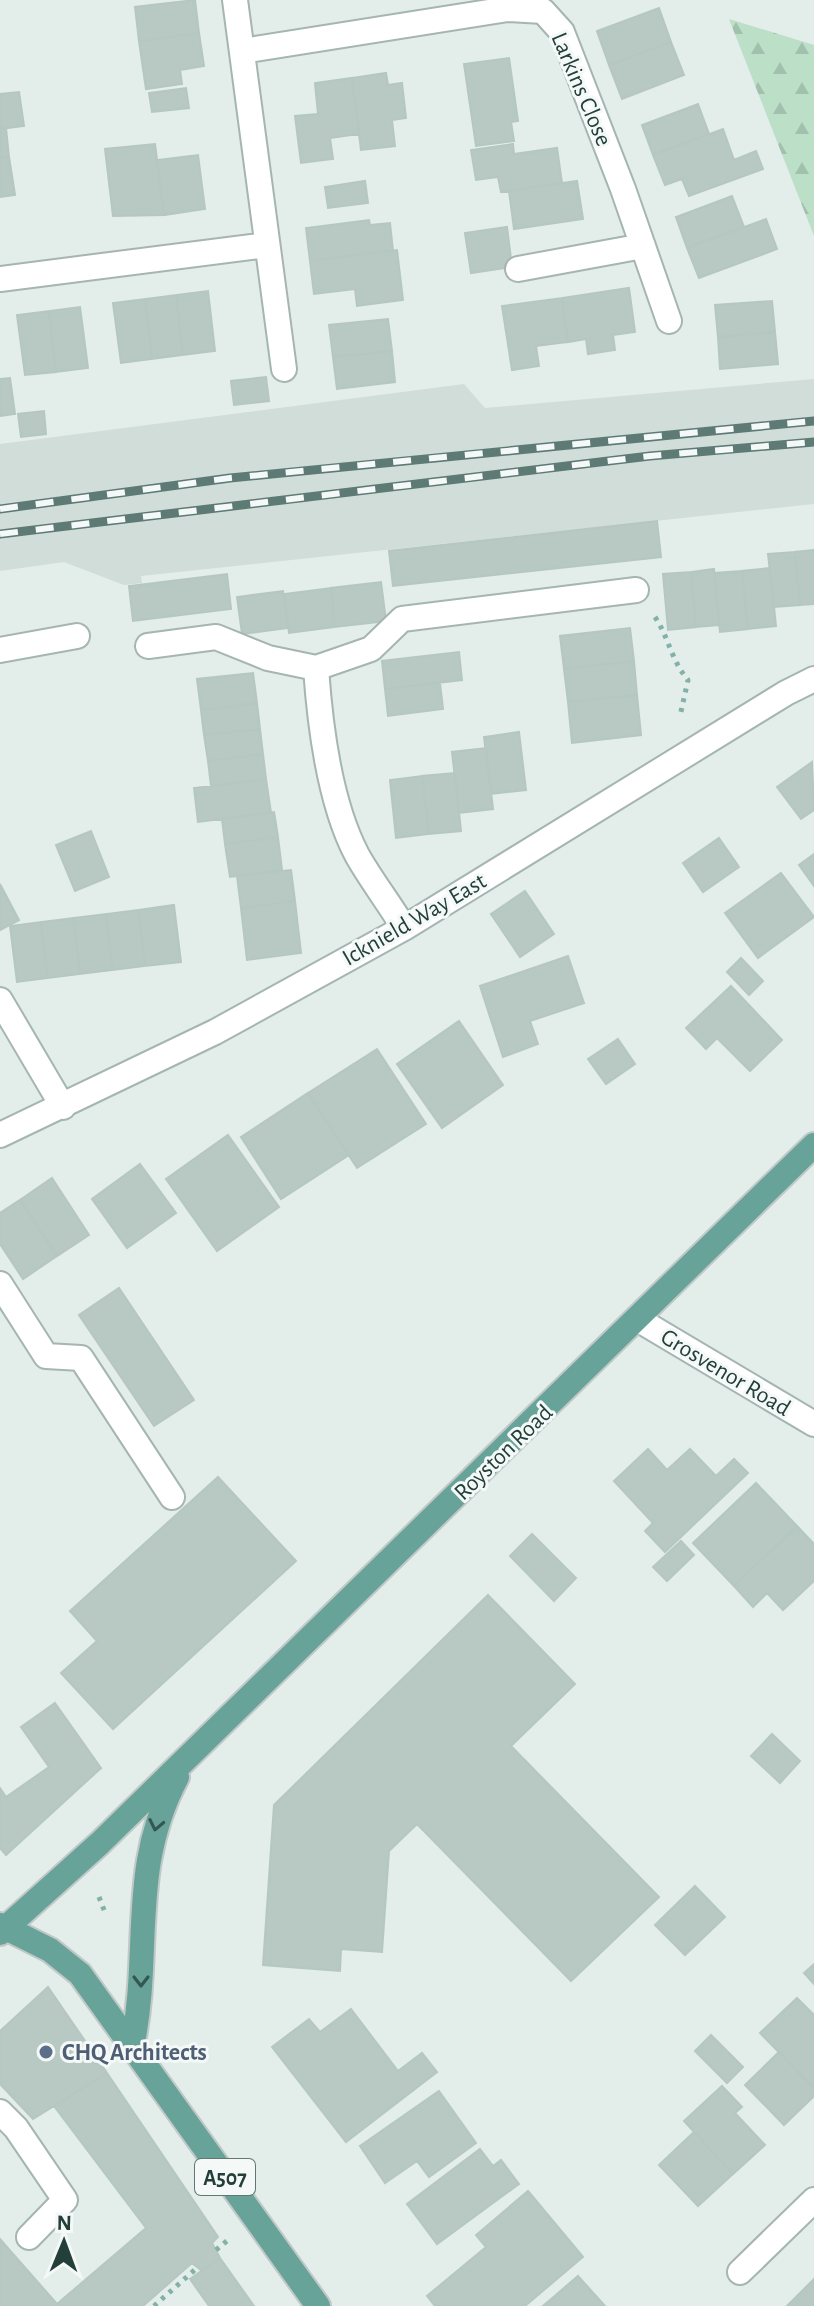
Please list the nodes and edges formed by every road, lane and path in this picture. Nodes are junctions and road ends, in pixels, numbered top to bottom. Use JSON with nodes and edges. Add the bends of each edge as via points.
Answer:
{"nodes":[{"id":1,"x":235,"y":0,"type":"edge"},
{"id":2,"x":543,"y":5,"type":"edge"},
{"id":3,"x":242,"y":51,"type":"junction"},
{"id":4,"x":266,"y":245,"type":"junction"},
{"id":5,"x":643,"y":246,"type":"junction"},
{"id":6,"x":518,"y":269,"type":"dead end"},
{"id":7,"x":0,"y":279,"type":"edge"},
{"id":8,"x":669,"y":321,"type":"dead end"},
{"id":9,"x":284,"y":369,"type":"dead end"},
{"id":10,"x":636,"y":590,"type":"joint"},
{"id":11,"x":77,"y":636,"type":"dead end"},
{"id":12,"x":148,"y":646,"type":"dead end"},
{"id":13,"x":0,"y":650,"type":"edge"},
{"id":14,"x":316,"y":668,"type":"junction"},
{"id":15,"x":814,"y":679,"type":"edge"},
{"id":16,"x":680,"y":757,"type":"junction"},
{"id":17,"x":404,"y":928,"type":"junction"},
{"id":18,"x":0,"y":1000,"type":"edge"},
{"id":19,"x":63,"y":1107,"type":"junction"},
{"id":20,"x":0,"y":1135,"type":"edge"},
{"id":21,"x":814,"y":1145,"type":"edge"},
{"id":22,"x":0,"y":1284,"type":"edge"},
{"id":23,"x":639,"y":1320,"type":"junction"},
{"id":24,"x":814,"y":1424,"type":"edge"},
{"id":25,"x":172,"y":1497,"type":"dead end"},
{"id":26,"x":188,"y":1754,"type":"junction"},
{"id":27,"x":99,"y":1897,"type":"dead end"},
{"id":28,"x":108,"y":1923,"type":"dead end"},
{"id":29,"x":1,"y":1929,"type":"edge"},
{"id":30,"x":132,"y":2047,"type":"junction"},
{"id":31,"x":0,"y":2112,"type":"edge"},
{"id":32,"x":814,"y":2200,"type":"edge"},
{"id":33,"x":29,"y":2237,"type":"dead end"},
{"id":34,"x":230,"y":2238,"type":"dead end"},
{"id":35,"x":216,"y":2250,"type":"dead end"},
{"id":36,"x":198,"y":2267,"type":"dead end"},
{"id":37,"x":740,"y":2272,"type":"dead end"},
{"id":38,"x":154,"y":2306,"type":"edge"},
{"id":39,"x":318,"y":2306,"type":"edge"}],
"edges":[{"from":1,"to":3,"type":"street"},
{"from":2,"to":3,"type":"street","name":"Larkins Close"},
{"from":2,"to":5,"type":"street","name":"Larkins Close","via":[[562,32]]},
{"from":3,"to":4,"type":"street"},
{"from":4,"to":7,"type":"street"},
{"from":4,"to":9,"type":"street"},
{"from":5,"to":6,"type":"street"},
{"from":5,"to":8,"type":"street","name":"Larkins Close"},
{"from":10,"to":14,"type":"street","via":[[402,619],[371,649]]},
{"from":10,"to":16,"type":"path","via":[[666,633],[675,665],[688,680]]},
{"from":11,"to":13,"type":"street"},
{"from":12,"to":14,"type":"street","via":[[216,637],[268,658]]},
{"from":14,"to":17,"type":"street","via":[[334,788],[356,852]]},
{"from":15,"to":16,"type":"street","name":"Icknield Way East"},
{"from":16,"to":17,"type":"street","name":"Icknield Way East"},
{"from":17,"to":19,"type":"street","name":"Icknield Way East","via":[[215,1032]]},
{"from":18,"to":19,"type":"street"},
{"from":19,"to":20,"type":"street","name":"Icknield Way East"},
{"from":21,"to":23,"type":"main road","name":"Royston Road"},
{"from":22,"to":25,"type":"street","via":[[46,1356],[81,1358]]},
{"from":23,"to":24,"type":"street","name":"Grosvenor Road"},
{"from":23,"to":26,"type":"main road","name":"Royston Road"},
{"from":26,"to":29,"type":"main road","name":"Royston Road","via":[[100,1843]]},
{"from":26,"to":30,"type":"main road","name":"Royston Road","one_way":true,"via":[[160,1809],[146,1874],[141,2007]]},
{"from":27,"to":28,"type":"path"},
{"from":29,"to":30,"type":"main road","number":"A507","via":[[50,1950],[80,1974]]},
{"from":30,"to":39,"type":"main road","number":"A507"},
{"from":31,"to":33,"type":"street","via":[[65,2200]]},
{"from":32,"to":37,"type":"street"},
{"from":34,"to":35,"type":"path"},
{"from":36,"to":38,"type":"path"}]}
